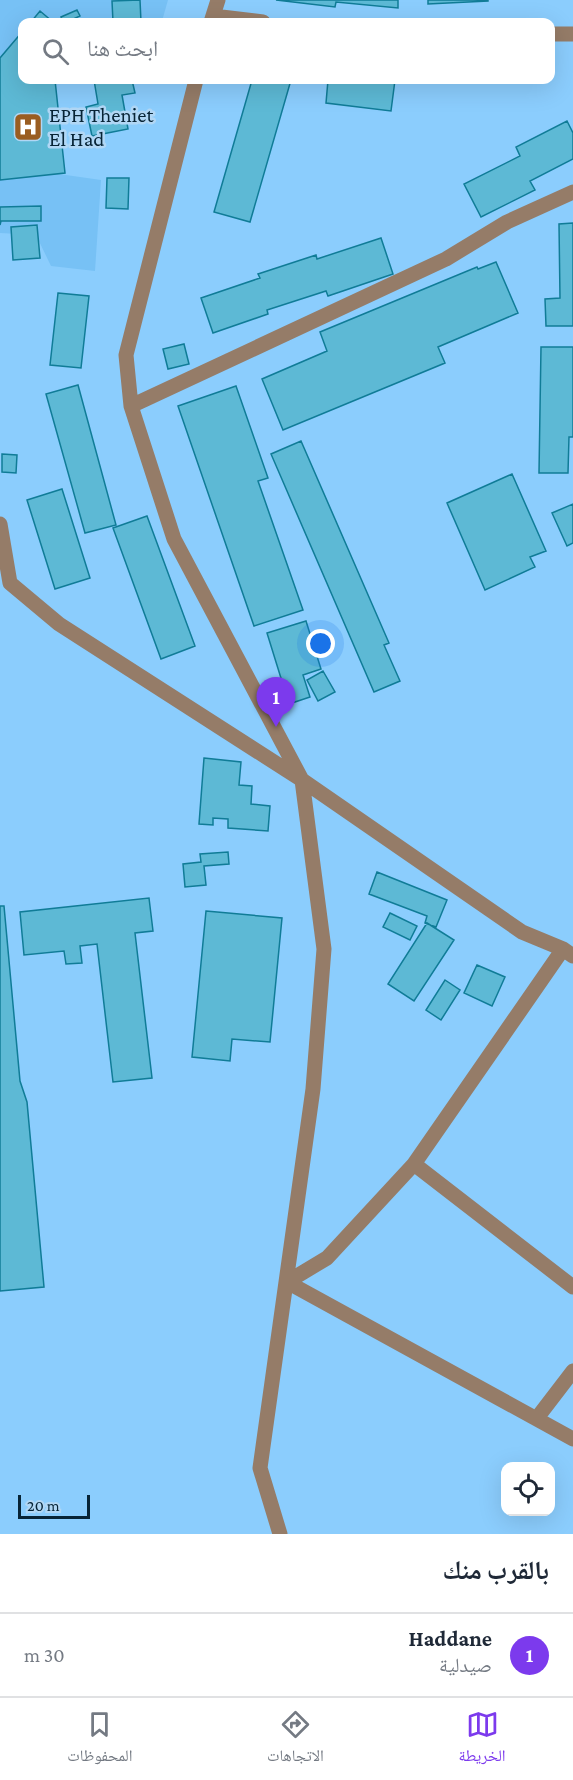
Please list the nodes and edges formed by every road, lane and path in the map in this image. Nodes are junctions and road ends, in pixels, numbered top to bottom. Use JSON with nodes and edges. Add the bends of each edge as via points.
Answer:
{"nodes":[{"id":1,"x":218,"y":0,"type":"edge"},
{"id":2,"x":212,"y":18,"type":"edge"},
{"id":3,"x":555,"y":34,"type":"edge"},
{"id":4,"x":573,"y":34,"type":"edge"},
{"id":5,"x":195,"y":84,"type":"edge"},
{"id":6,"x":573,"y":192,"type":"edge"},
{"id":7,"x":131,"y":406,"type":"junction"},
{"id":8,"x":0,"y":524,"type":"edge"},
{"id":9,"x":302,"y":780,"type":"junction"},
{"id":10,"x":568,"y":952,"type":"edge"},
{"id":11,"x":414,"y":1164,"type":"junction"},
{"id":12,"x":287,"y":1282,"type":"junction"},
{"id":13,"x":573,"y":1287,"type":"edge"},
{"id":14,"x":573,"y":1371,"type":"edge"},
{"id":15,"x":537,"y":1418,"type":"junction"},
{"id":16,"x":573,"y":1439,"type":"edge"},
{"id":17,"x":280,"y":1534,"type":"edge"}],
"edges":[{"from":1,"to":2,"type":"street"},
{"from":3,"to":4,"type":"street"},
{"from":5,"to":7,"type":"street","via":[[126,355]]},
{"from":6,"to":7,"type":"street","via":[[507,222],[446,258]]},
{"from":7,"to":9,"type":"street","via":[[174,539]]},
{"from":8,"to":9,"type":"street","via":[[10,583],[59,624]]},
{"from":9,"to":10,"type":"street","via":[[522,932]]},
{"from":9,"to":12,"type":"street","via":[[324,949],[313,1089]]},
{"from":10,"to":11,"type":"street"},
{"from":11,"to":12,"type":"street","via":[[327,1258]]},
{"from":11,"to":13,"type":"street"},
{"from":12,"to":15,"type":"street"},
{"from":12,"to":17,"type":"street","via":[[260,1468]]},
{"from":14,"to":15,"type":"street"},
{"from":15,"to":16,"type":"street"}]}
